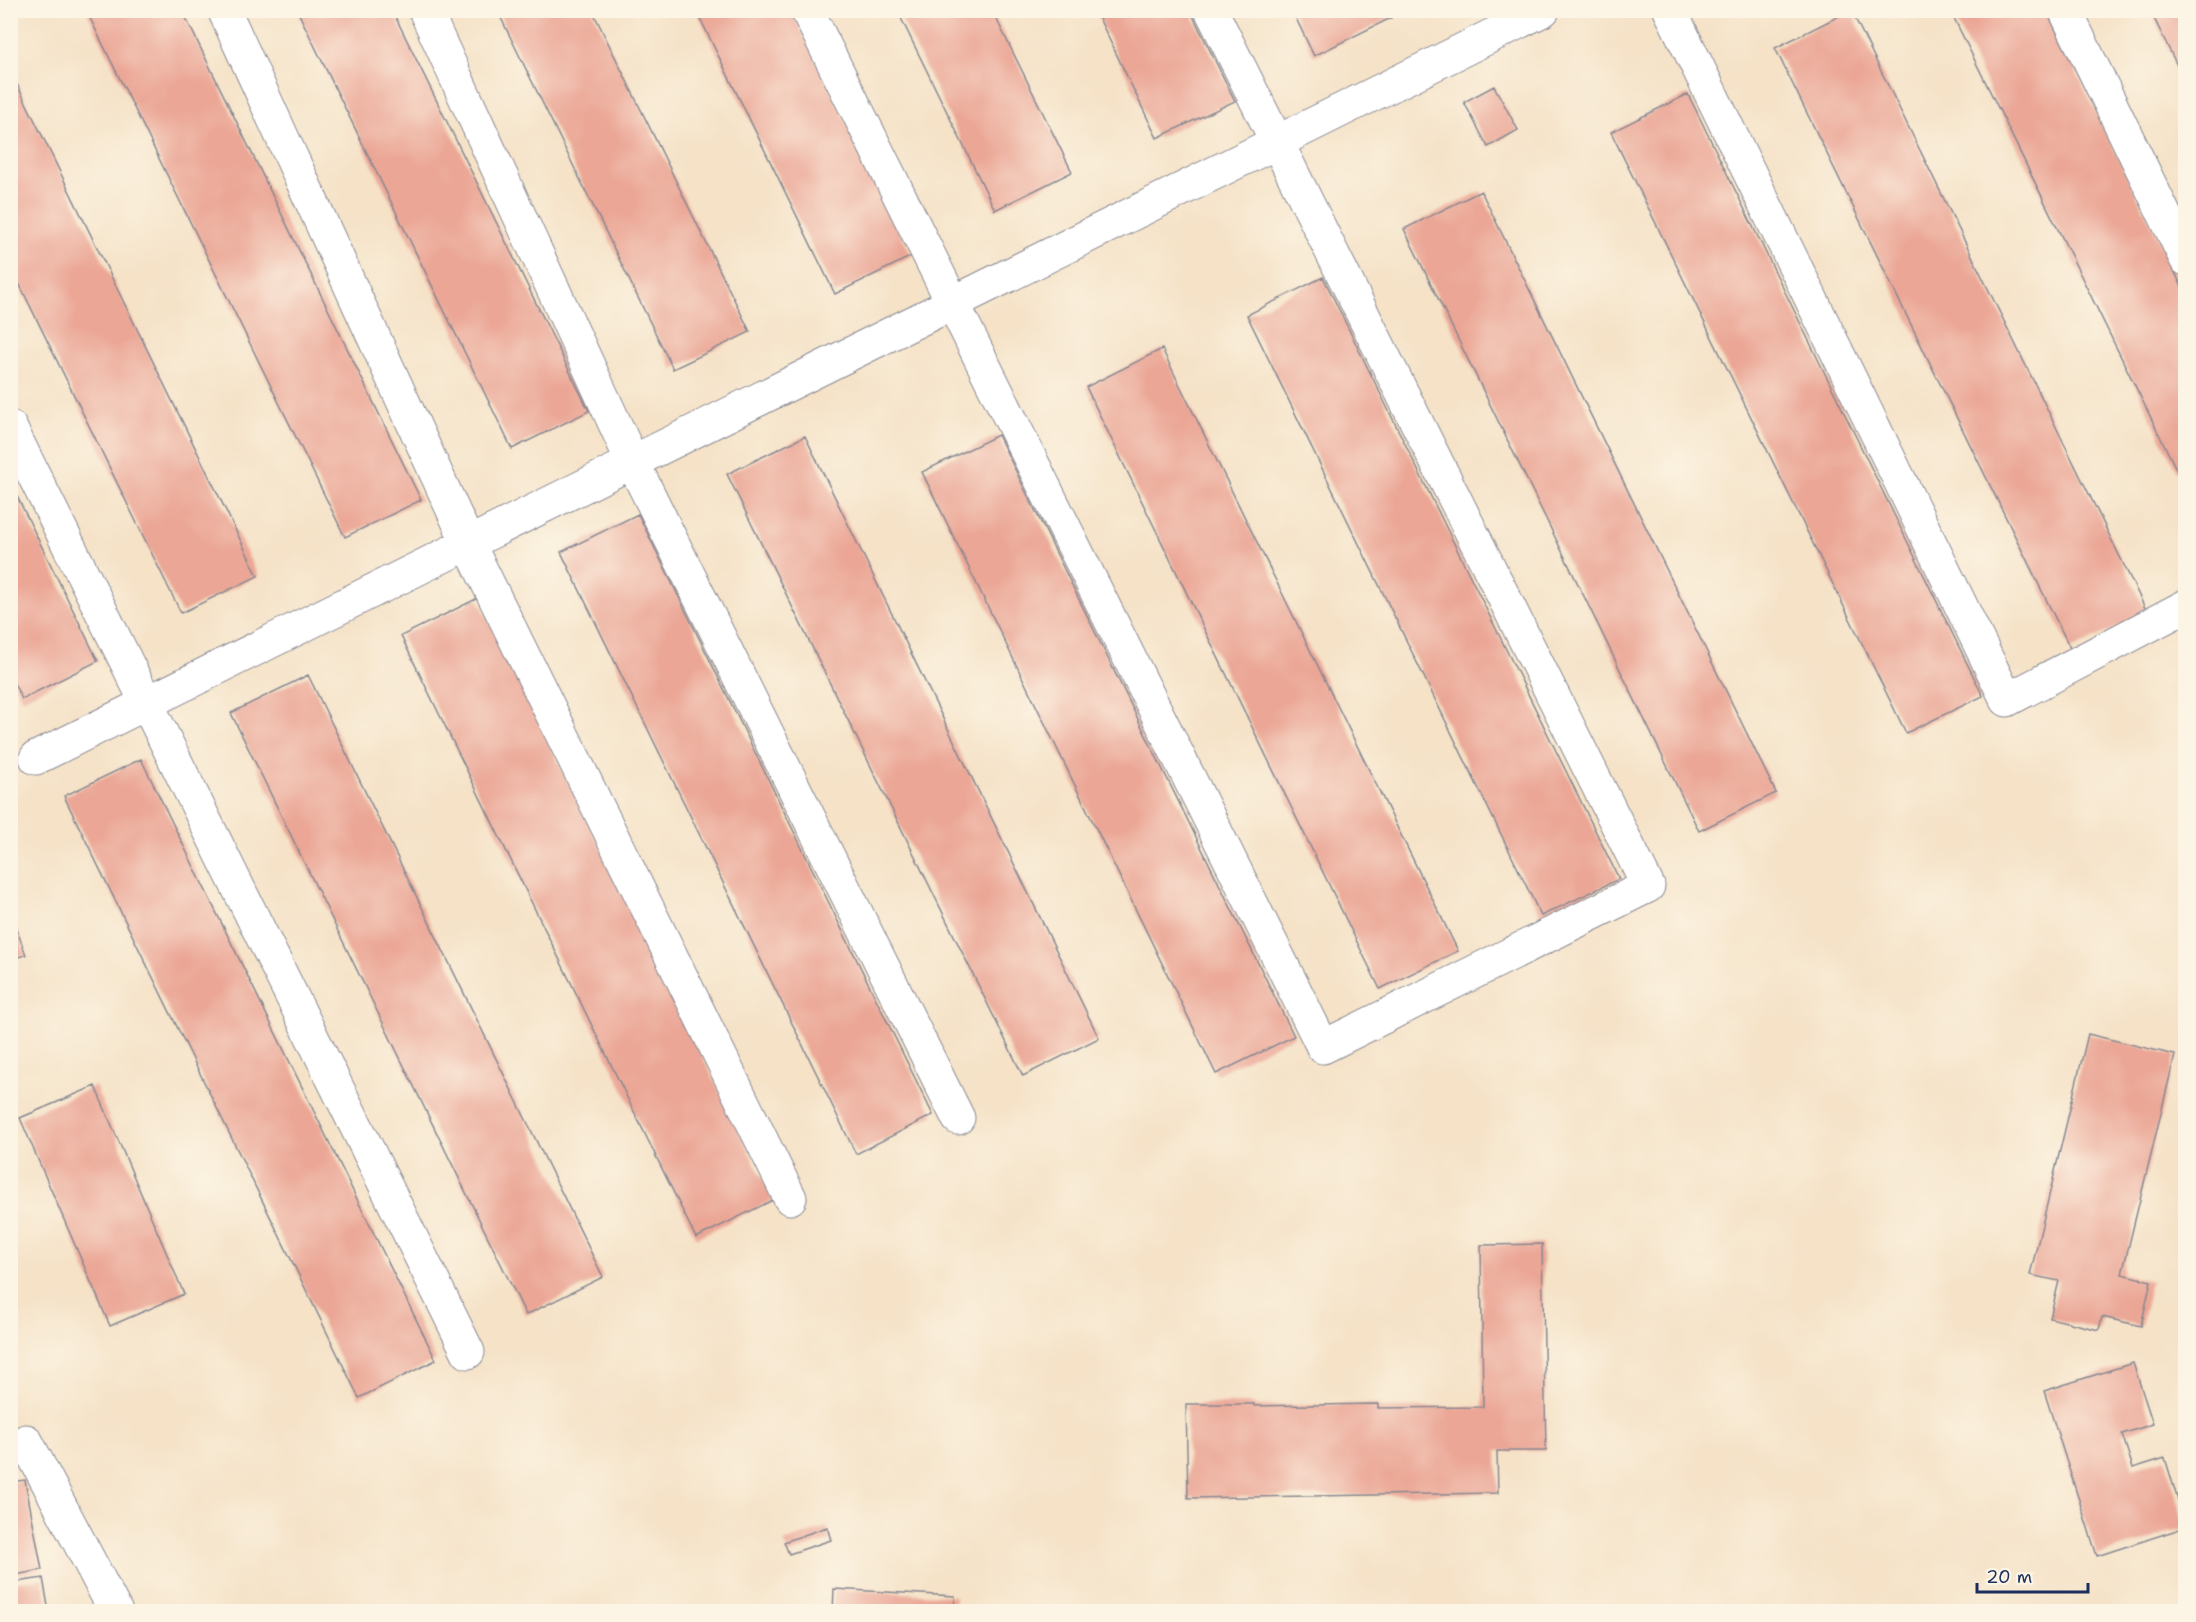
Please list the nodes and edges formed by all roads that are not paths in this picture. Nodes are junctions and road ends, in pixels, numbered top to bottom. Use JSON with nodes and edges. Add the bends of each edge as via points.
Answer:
{"nodes":[{"id":1,"x":224,"y":10,"type":"edge"},
{"id":2,"x":425,"y":10,"type":"edge"},
{"id":3,"x":807,"y":10,"type":"edge"},
{"id":4,"x":1211,"y":10,"type":"edge"},
{"id":5,"x":1543,"y":10,"type":"edge"},
{"id":6,"x":1670,"y":10,"type":"edge"},
{"id":7,"x":2065,"y":10,"type":"edge"},
{"id":8,"x":1276,"y":143,"type":"junction"},
{"id":9,"x":2186,"y":259,"type":"edge"},
{"id":10,"x":952,"y":304,"type":"junction"},
{"id":11,"x":10,"y":427,"type":"edge"},
{"id":12,"x":632,"y":462,"type":"junction"},
{"id":13,"x":468,"y":543,"type":"junction"},
{"id":14,"x":2186,"y":606,"type":"edge"},
{"id":15,"x":147,"y":702,"type":"junction"},
{"id":16,"x":36,"y":758,"type":"dead end"},
{"id":17,"x":958,"y":1118,"type":"dead end"},
{"id":18,"x":790,"y":1198,"type":"dead end"},
{"id":19,"x":468,"y":1352,"type":"dead end"},
{"id":20,"x":26,"y":1441,"type":"dead end"},
{"id":21,"x":116,"y":1611,"type":"edge"}],
"edges":[{"from":1,"to":13,"type":"lane"},
{"from":2,"to":12,"type":"lane"},
{"from":3,"to":10,"type":"lane"},
{"from":4,"to":8,"type":"lane"},
{"from":5,"to":8,"type":"lane"},
{"from":6,"to":14,"type":"lane","via":[[2007,700]]},
{"from":7,"to":9,"type":"lane"},
{"from":8,"to":10,"type":"lane"},
{"from":8,"to":10,"type":"lane","via":[[1648,885],[1323,1047]]},
{"from":10,"to":12,"type":"lane"},
{"from":11,"to":15,"type":"lane"},
{"from":12,"to":13,"type":"lane"},
{"from":12,"to":17,"type":"lane"},
{"from":13,"to":15,"type":"lane"},
{"from":13,"to":18,"type":"lane"},
{"from":15,"to":16,"type":"lane"},
{"from":15,"to":19,"type":"lane"},
{"from":20,"to":21,"type":"lane"}]}
